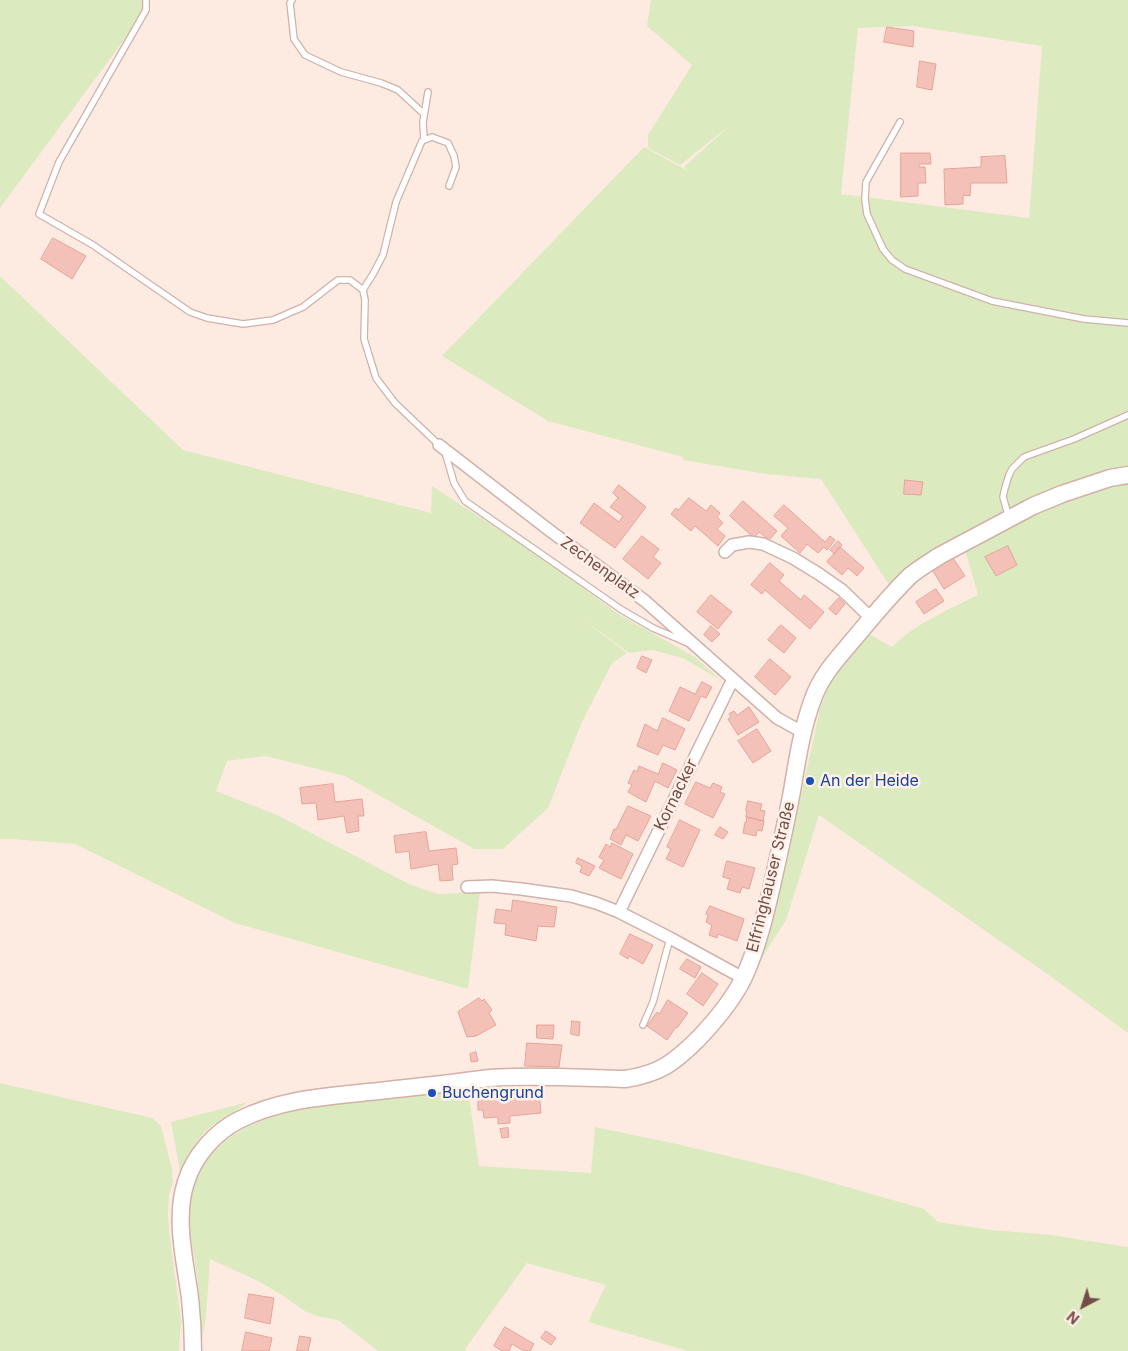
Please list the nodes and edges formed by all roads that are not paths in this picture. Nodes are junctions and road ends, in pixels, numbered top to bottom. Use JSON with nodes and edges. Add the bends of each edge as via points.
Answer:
{"nodes":[{"id":1,"x":146,"y":0,"type":"edge"},
{"id":2,"x":292,"y":0,"type":"edge"},
{"id":3,"x":428,"y":92,"type":"dead end"},
{"id":4,"x":424,"y":114,"type":"junction"},
{"id":5,"x":900,"y":122,"type":"dead end"},
{"id":6,"x":424,"y":140,"type":"junction"},
{"id":7,"x":449,"y":186,"type":"dead end"},
{"id":8,"x":363,"y":290,"type":"junction"},
{"id":9,"x":1128,"y":322,"type":"edge"},
{"id":10,"x":1128,"y":415,"type":"edge"},
{"id":11,"x":442,"y":447,"type":"junction"},
{"id":12,"x":1128,"y":474,"type":"edge"},
{"id":13,"x":1009,"y":519,"type":"junction"},
{"id":14,"x":725,"y":552,"type":"dead end"},
{"id":15,"x":872,"y":619,"type":"junction"},
{"id":16,"x":697,"y":646,"type":"junction"},
{"id":17,"x":733,"y":678,"type":"junction"},
{"id":18,"x":804,"y":733,"type":"junction"},
{"id":19,"x":466,"y":887,"type":"dead end"},
{"id":20,"x":619,"y":912,"type":"junction"},
{"id":21,"x":670,"y":938,"type":"junction"},
{"id":22,"x":743,"y":978,"type":"junction"},
{"id":23,"x":644,"y":1025,"type":"dead end"},
{"id":24,"x":193,"y":1351,"type":"edge"}],
"edges":[{"from":1,"to":8,"type":"lane","via":[[146,10],[59,162],[39,214],[93,245],[190,312],[207,318],[243,324],[273,320],[303,307],[338,280],[350,280]]},
{"from":2,"to":4,"type":"lane","via":[[294,39],[306,55],[341,72],[398,90]]},
{"from":3,"to":4,"type":"lane"},
{"from":4,"to":6,"type":"lane"},
{"from":5,"to":9,"type":"lane","via":[[866,182],[865,199],[867,214],[882,249],[892,260],[905,269],[992,301],[1084,319]]},
{"from":6,"to":7,"type":"lane","via":[[432,137],[448,144],[456,167]]},
{"from":6,"to":8,"type":"lane","via":[[396,202],[384,255]]},
{"from":8,"to":11,"type":"lane","name":"Zechenplatz","via":[[366,300],[364,339],[376,378],[395,403]]},
{"from":10,"to":13,"type":"lane","via":[[1024,458],[1012,468],[1003,497]]},
{"from":11,"to":16,"type":"street","name":"Zechenplatz","via":[[645,601]]},
{"from":11,"to":16,"type":"lane","via":[[454,483],[465,501],[622,610],[653,628]]},
{"from":12,"to":13,"type":"main road","name":"Elfringhauser Straße","via":[[1062,494]]},
{"from":13,"to":15,"type":"main road","name":"Elfringhauser Straße","via":[[926,565],[908,579]]},
{"from":14,"to":15,"type":"street","via":[[732,545],[763,544],[819,574],[842,590]]},
{"from":15,"to":18,"type":"main road","name":"Elfringhauser Straße","via":[[827,670],[813,699]]},
{"from":16,"to":17,"type":"street","name":"Zechenplatz"},
{"from":17,"to":18,"type":"street","name":"Zechenplatz","via":[[777,718]]},
{"from":17,"to":20,"type":"street","name":"Kornacker"},
{"from":18,"to":22,"type":"main road","name":"Elfringhauser Straße","via":[[768,905],[758,943]]},
{"from":19,"to":20,"type":"street","via":[[492,886],[571,896]]},
{"from":20,"to":21,"type":"street"},
{"from":21,"to":22,"type":"street"},
{"from":21,"to":23,"type":"lane"},
{"from":22,"to":24,"type":"main road","name":"Elfringhauser Straße","via":[[729,1002],[685,1052],[667,1066],[642,1077],[470,1080],[297,1101],[262,1110],[237,1121],[214,1138],[198,1157],[182,1195],[180,1223],[191,1300]]}]}
